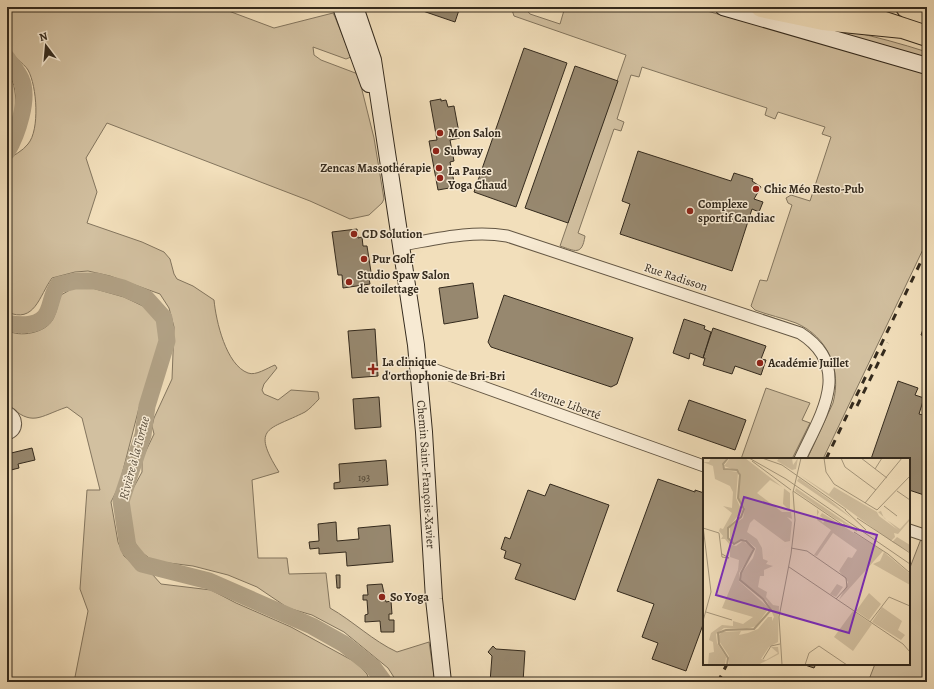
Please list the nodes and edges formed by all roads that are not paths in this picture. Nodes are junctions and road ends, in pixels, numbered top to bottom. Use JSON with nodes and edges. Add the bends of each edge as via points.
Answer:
{"nodes":[{"id":1,"x":341,"y":7,"type":"edge"},
{"id":2,"x":355,"y":7,"type":"edge"},
{"id":3,"x":723,"y":7,"type":"edge"},
{"id":4,"x":761,"y":7,"type":"edge"},
{"id":5,"x":839,"y":7,"type":"edge"},
{"id":6,"x":906,"y":7,"type":"edge"},
{"id":7,"x":927,"y":14,"type":"edge"},
{"id":8,"x":904,"y":28,"type":"junction"},
{"id":9,"x":927,"y":36,"type":"edge"},
{"id":10,"x":927,"y":66,"type":"edge"},
{"id":11,"x":381,"y":126,"type":"junction"},
{"id":12,"x":402,"y":245,"type":"junction"},
{"id":13,"x":419,"y":369,"type":"junction"},
{"id":14,"x":7,"y":412,"type":"edge"},
{"id":15,"x":7,"y":434,"type":"edge"},
{"id":16,"x":800,"y":458,"type":"edge"},
{"id":17,"x":703,"y":466,"type":"edge"},
{"id":18,"x":910,"y":530,"type":"edge"},
{"id":19,"x":927,"y":536,"type":"edge"},
{"id":20,"x":443,"y":682,"type":"edge"}],
"edges":[{"from":1,"to":11,"type":"street","name":"Chemin Saint-François-Xavier"},
{"from":2,"to":11,"type":"street","name":"Chemin Saint-François-Xavier","via":[[371,54]]},
{"from":3,"to":10,"type":"street"},
{"from":4,"to":8,"type":"highway","via":[[824,20]]},
{"from":5,"to":8,"type":"highway"},
{"from":6,"to":7,"type":"highway"},
{"from":8,"to":9,"type":"highway"},
{"from":11,"to":12,"type":"street","name":"Chemin Saint-François-Xavier"},
{"from":12,"to":13,"type":"street","name":"Chemin Saint-François-Xavier"},
{"from":12,"to":16,"type":"street","name":"Rue Radisson","via":[[465,235],[507,236],[800,333],[820,351],[828,369],[830,384],[825,405]]},
{"from":13,"to":17,"type":"street","name":"Avenue Liberté","via":[[433,369]]},
{"from":13,"to":20,"type":"street","name":"Chemin Saint-François-Xavier","via":[[433,584]]},
{"from":14,"to":15,"type":"street","via":[[13,415],[16,422],[14,430]]},
{"from":18,"to":19,"type":"street"}]}
